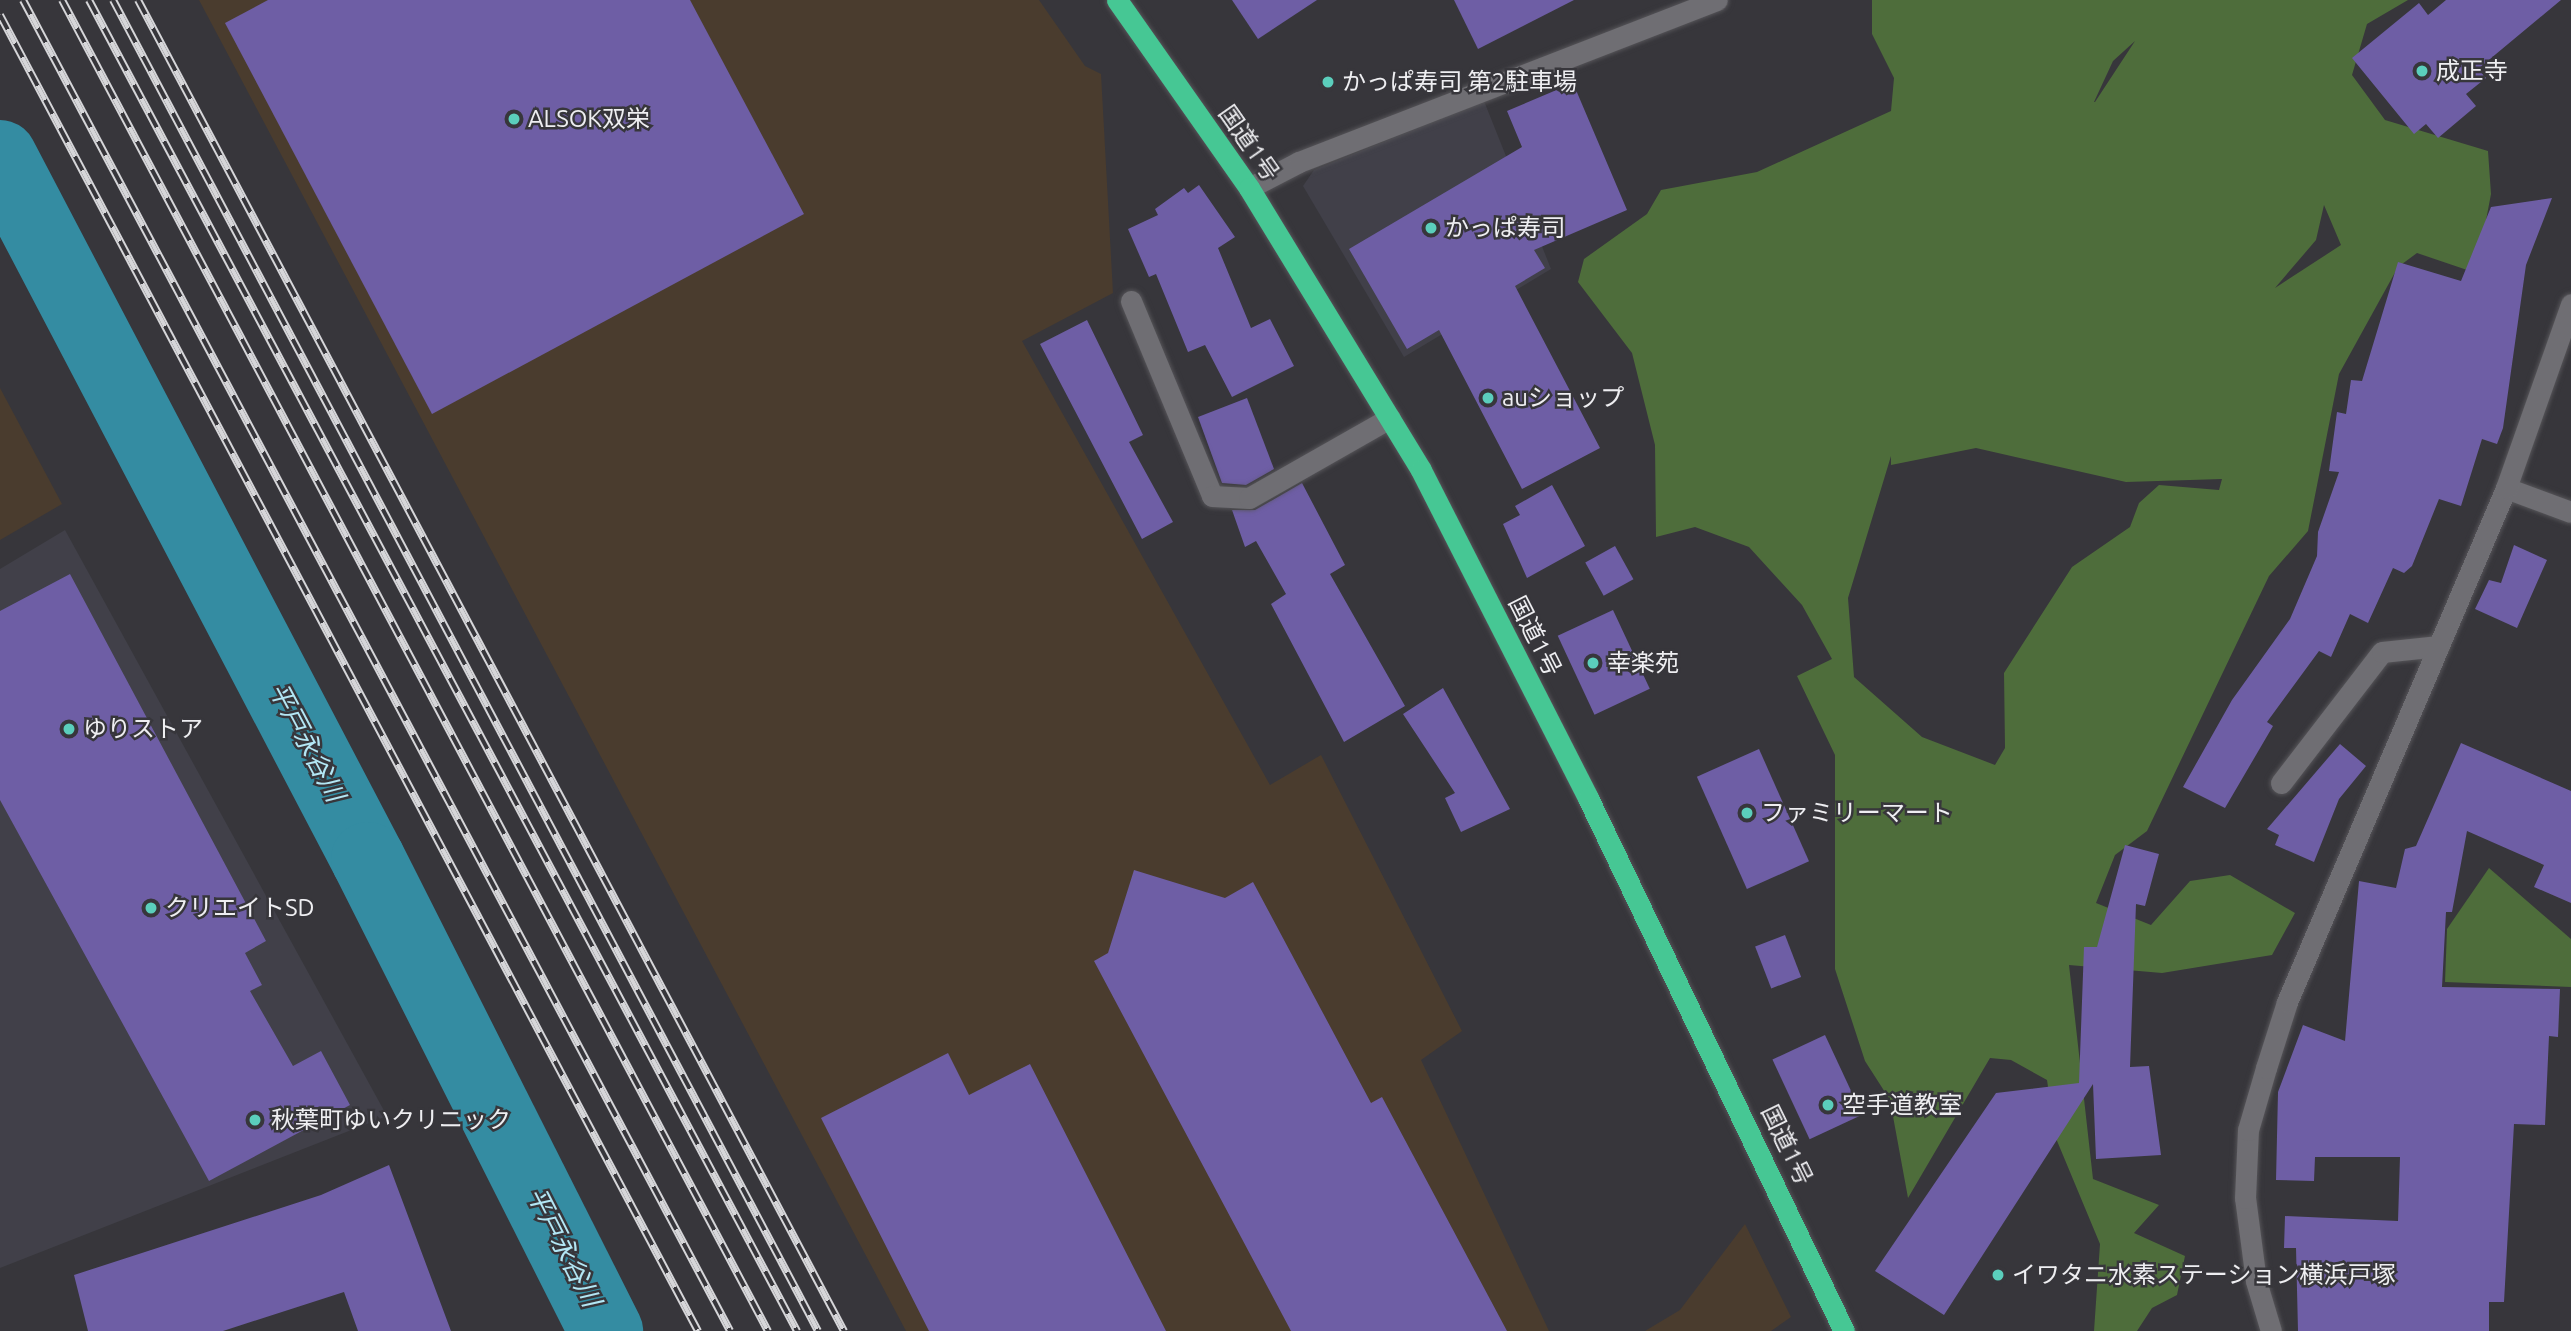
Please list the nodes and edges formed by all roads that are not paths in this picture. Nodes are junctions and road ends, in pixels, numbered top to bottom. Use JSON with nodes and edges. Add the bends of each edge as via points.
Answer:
{"nodes":[{"id":1,"x":1116,"y":0,"type":"edge"},
{"id":2,"x":1717,"y":0,"type":"edge"},
{"id":3,"x":1249,"y":188,"type":"junction"},
{"id":4,"x":1131,"y":301,"type":"dead end"},
{"id":5,"x":2571,"y":304,"type":"edge"},
{"id":6,"x":1390,"y":418,"type":"junction"},
{"id":7,"x":2506,"y":488,"type":"junction"},
{"id":8,"x":2571,"y":512,"type":"edge"},
{"id":9,"x":2439,"y":646,"type":"junction"},
{"id":10,"x":2281,"y":783,"type":"dead end"},
{"id":11,"x":1836,"y":1326,"type":"edge"},
{"id":12,"x":2271,"y":1331,"type":"edge"}],
"edges":[{"from":1,"to":3,"type":"highway","name":"国道1号"},
{"from":2,"to":3,"type":"street","via":[[1299,162]]},
{"from":3,"to":6,"type":"highway","name":"国道1号"},
{"from":4,"to":6,"type":"street","via":[[1212,496],[1250,498]]},
{"from":5,"to":7,"type":"street"},
{"from":6,"to":11,"type":"highway","name":"国道1号","via":[[1588,798]]},
{"from":7,"to":8,"type":"street"},
{"from":7,"to":9,"type":"street"},
{"from":9,"to":10,"type":"street","via":[[2382,652]]},
{"from":9,"to":12,"type":"street","via":[[2287,1003],[2248,1130],[2245,1198],[2256,1281]]}]}
